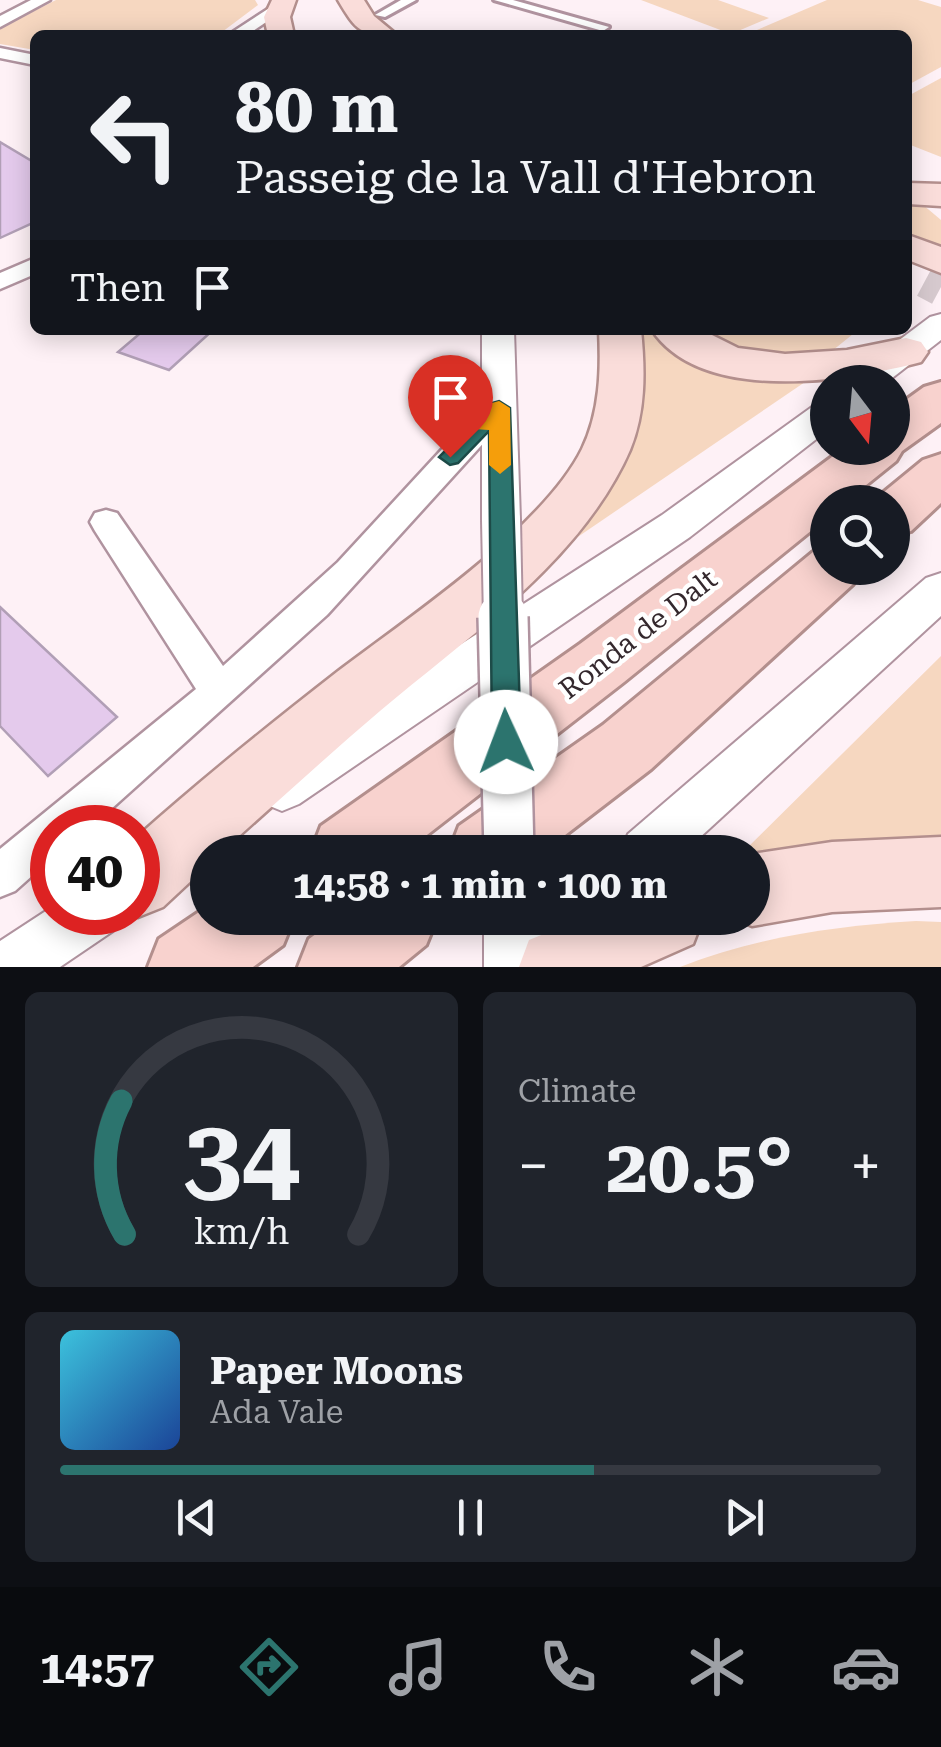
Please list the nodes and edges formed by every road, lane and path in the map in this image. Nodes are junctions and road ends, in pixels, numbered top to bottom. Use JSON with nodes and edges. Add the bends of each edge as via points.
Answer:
{"nodes":[{"id":1,"x":42,"y":0,"type":"edge"},
{"id":2,"x":350,"y":0,"type":"edge"},
{"id":3,"x":410,"y":0,"type":"edge"},
{"id":4,"x":500,"y":0,"type":"edge"},
{"id":5,"x":281,"y":14,"type":"edge"},
{"id":6,"x":0,"y":22,"type":"edge"},
{"id":7,"x":382,"y":25,"type":"edge"},
{"id":8,"x":604,"y":28,"type":"dead end"},
{"id":9,"x":247,"y":30,"type":"edge"},
{"id":10,"x":0,"y":53,"type":"edge"},
{"id":11,"x":30,"y":59,"type":"edge"},
{"id":12,"x":912,"y":194,"type":"edge"},
{"id":13,"x":941,"y":195,"type":"edge"},
{"id":14,"x":30,"y":268,"type":"edge"},
{"id":15,"x":0,"y":282,"type":"edge"},
{"id":16,"x":941,"y":324,"type":"edge"},
{"id":17,"x":498,"y":335,"type":"edge"},
{"id":18,"x":620,"y":335,"type":"edge"},
{"id":19,"x":680,"y":335,"type":"edge"},
{"id":20,"x":906,"y":352,"type":"junction"},
{"id":21,"x":889,"y":365,"type":"edge"},
{"id":22,"x":941,"y":398,"type":"edge"},
{"id":23,"x":499,"y":408,"type":"junction"},
{"id":24,"x":910,"y":422,"type":"edge"},
{"id":25,"x":810,"y":426,"type":"edge"},
{"id":26,"x":856,"y":465,"type":"edge"},
{"id":27,"x":941,"y":474,"type":"edge"},
{"id":28,"x":910,"y":501,"type":"edge"},
{"id":29,"x":106,"y":522,"type":"dead end"},
{"id":30,"x":813,"y":585,"type":"edge"},
{"id":31,"x":941,"y":590,"type":"edge"},
{"id":32,"x":216,"y":694,"type":"junction"},
{"id":33,"x":85,"y":805,"type":"edge"},
{"id":34,"x":370,"y":835,"type":"edge"},
{"id":35,"x":508,"y":835,"type":"edge"},
{"id":36,"x":509,"y":835,"type":"edge"},
{"id":37,"x":665,"y":835,"type":"edge"},
{"id":38,"x":30,"y":851,"type":"edge"},
{"id":39,"x":160,"y":863,"type":"edge"},
{"id":40,"x":160,"y":868,"type":"edge"},
{"id":41,"x":941,"y":872,"type":"edge"},
{"id":42,"x":0,"y":876,"type":"edge"},
{"id":43,"x":770,"y":887,"type":"edge"},
{"id":44,"x":59,"y":935,"type":"edge"},
{"id":45,"x":232,"y":935,"type":"edge"},
{"id":46,"x":378,"y":935,"type":"edge"},
{"id":47,"x":513,"y":935,"type":"edge"},
{"id":48,"x":553,"y":935,"type":"edge"},
{"id":49,"x":628,"y":935,"type":"edge"},
{"id":50,"x":11,"y":967,"type":"edge"},
{"id":51,"x":186,"y":967,"type":"edge"},
{"id":52,"x":338,"y":967,"type":"edge"},
{"id":53,"x":516,"y":967,"type":"edge"},
{"id":54,"x":556,"y":967,"type":"edge"}],
"edges":[{"from":1,"to":6,"type":"street"},
{"from":2,"to":7,"type":"main road","via":[[359,16]]},
{"from":3,"to":7,"type":"street"},
{"from":4,"to":8,"type":"street"},
{"from":5,"to":9,"type":"street"},
{"from":10,"to":11,"type":"street"},
{"from":12,"to":13,"type":"main road"},
{"from":14,"to":15,"type":"street"},
{"from":16,"to":20,"type":"street"},
{"from":17,"to":23,"type":"street"},
{"from":18,"to":39,"type":"main road","via":[[624,381],[612,435],[553,524]]},
{"from":19,"to":20,"type":"main road","via":[[726,359],[785,370]]},
{"from":20,"to":21,"type":"street"},
{"from":22,"to":24,"type":"highway"},
{"from":23,"to":32,"type":"street","via":[[349,571]]},
{"from":23,"to":36,"type":"street","bridge":true},
{"from":25,"to":40,"type":"street","via":[[676,526]]},
{"from":26,"to":34,"type":"highway","name":"Ronda de Dalt"},
{"from":27,"to":28,"type":"highway"},
{"from":29,"to":32,"type":"street"},
{"from":30,"to":35,"type":"highway","via":[[627,747]]},
{"from":31,"to":37,"type":"street"},
{"from":32,"to":33,"type":"street"},
{"from":38,"to":42,"type":"street"},
{"from":41,"to":43,"type":"main road","via":[[832,876]]},
{"from":44,"to":50,"type":"street"},
{"from":45,"to":51,"type":"highway"},
{"from":46,"to":52,"type":"highway"},
{"from":47,"to":53,"type":"street"},
{"from":48,"to":53,"type":"street"},
{"from":49,"to":54,"type":"main road"}]}
